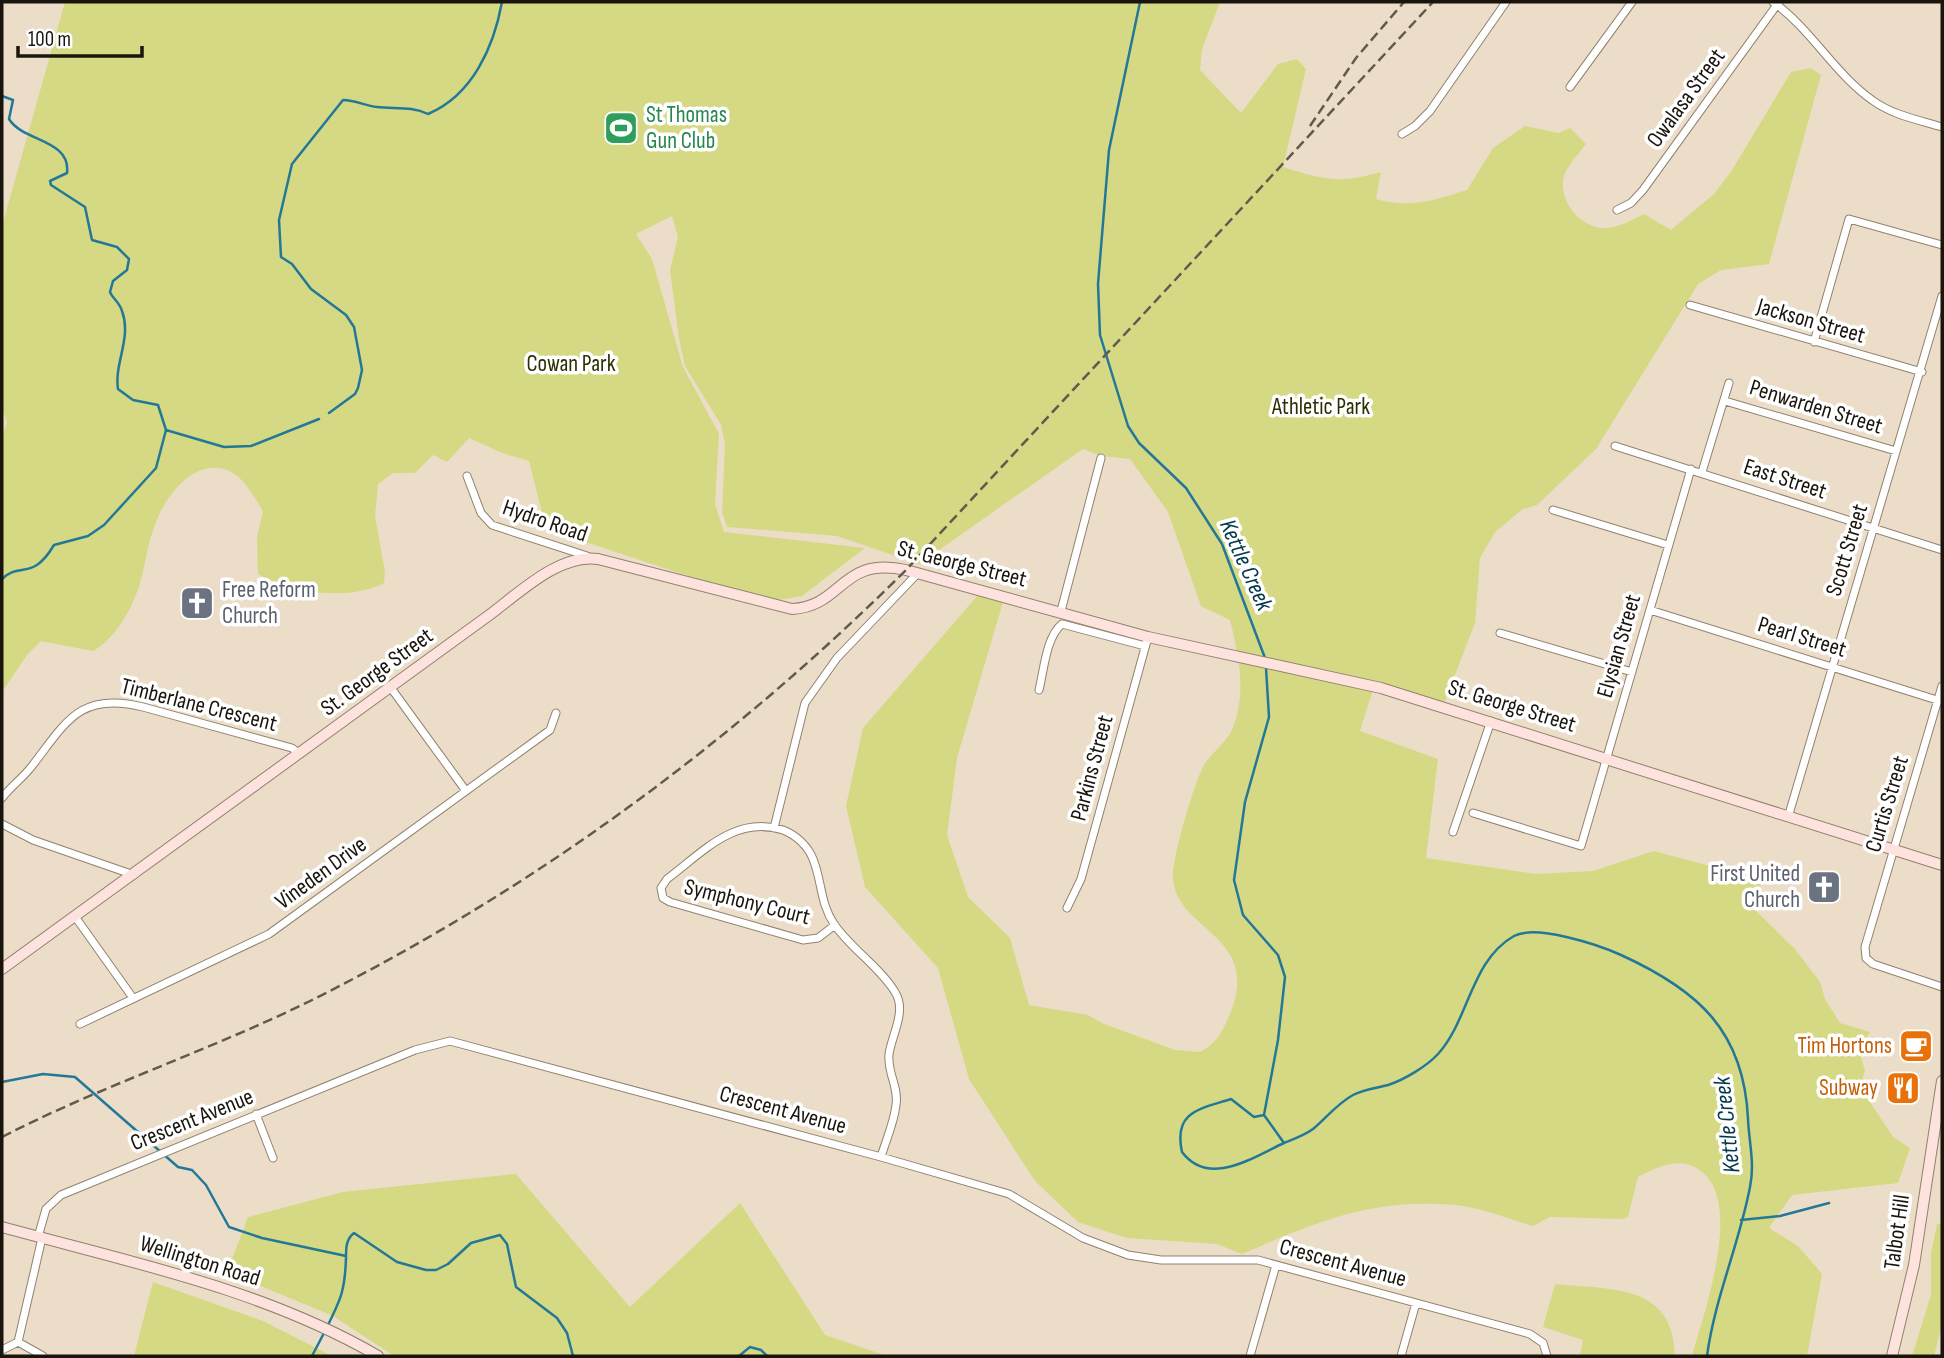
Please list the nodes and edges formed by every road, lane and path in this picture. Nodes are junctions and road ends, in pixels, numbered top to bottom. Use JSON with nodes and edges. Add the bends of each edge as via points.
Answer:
{"nodes":[{"id":1,"x":1506,"y":2,"type":"edge"},
{"id":2,"x":1632,"y":2,"type":"edge"},
{"id":3,"x":1776,"y":3,"type":"edge"},
{"id":4,"x":1570,"y":86,"type":"dead end"},
{"id":5,"x":1942,"y":127,"type":"edge"},
{"id":6,"x":1402,"y":134,"type":"dead end"},
{"id":7,"x":1617,"y":210,"type":"dead end"},
{"id":8,"x":1942,"y":246,"type":"edge"},
{"id":9,"x":1942,"y":300,"type":"edge"},
{"id":10,"x":1690,"y":305,"type":"dead end"},
{"id":11,"x":1814,"y":342,"type":"junction"},
{"id":12,"x":1922,"y":372,"type":"junction"},
{"id":13,"x":1729,"y":383,"type":"dead end"},
{"id":14,"x":1725,"y":401,"type":"junction"},
{"id":15,"x":1615,"y":446,"type":"dead end"},
{"id":16,"x":1896,"y":451,"type":"junction"},
{"id":17,"x":1101,"y":458,"type":"dead end"},
{"id":18,"x":1691,"y":469,"type":"junction"},
{"id":19,"x":1702,"y":472,"type":"junction"},
{"id":20,"x":467,"y":476,"type":"dead end"},
{"id":21,"x":1553,"y":510,"type":"dead end"},
{"id":22,"x":1874,"y":528,"type":"junction"},
{"id":23,"x":1668,"y":545,"type":"junction"},
{"id":24,"x":1942,"y":550,"type":"edge"},
{"id":25,"x":598,"y":559,"type":"junction"},
{"id":26,"x":918,"y":573,"type":"junction"},
{"id":27,"x":1650,"y":610,"type":"junction"},
{"id":28,"x":1061,"y":611,"type":"junction"},
{"id":29,"x":1500,"y":632,"type":"dead end"},
{"id":30,"x":1147,"y":641,"type":"junction"},
{"id":31,"x":1832,"y":666,"type":"junction"},
{"id":32,"x":1632,"y":672,"type":"junction"},
{"id":33,"x":1942,"y":686,"type":"edge"},
{"id":34,"x":391,"y":688,"type":"junction"},
{"id":35,"x":1039,"y":690,"type":"dead end"},
{"id":36,"x":1940,"y":701,"type":"edge"},
{"id":37,"x":556,"y":713,"type":"dead end"},
{"id":38,"x":1491,"y":721,"type":"junction"},
{"id":39,"x":300,"y":754,"type":"junction"},
{"id":40,"x":1607,"y":758,"type":"junction"},
{"id":41,"x":466,"y":791,"type":"junction"},
{"id":42,"x":2,"y":798,"type":"edge"},
{"id":43,"x":1473,"y":813,"type":"dead end"},
{"id":44,"x":1789,"y":814,"type":"junction"},
{"id":45,"x":2,"y":824,"type":"edge"},
{"id":46,"x":775,"y":828,"type":"junction"},
{"id":47,"x":1453,"y":832,"type":"dead end"},
{"id":48,"x":1894,"y":850,"type":"junction"},
{"id":49,"x":1942,"y":865,"type":"edge"},
{"id":50,"x":134,"y":875,"type":"junction"},
{"id":51,"x":1067,"y":908,"type":"dead end"},
{"id":52,"x":76,"y":918,"type":"junction"},
{"id":53,"x":835,"y":925,"type":"junction"},
{"id":54,"x":2,"y":969,"type":"edge"},
{"id":55,"x":1942,"y":987,"type":"edge"},
{"id":56,"x":133,"y":999,"type":"junction"},
{"id":57,"x":80,"y":1024,"type":"dead end"},
{"id":58,"x":1942,"y":1081,"type":"edge"},
{"id":59,"x":1939,"y":1113,"type":"edge"},
{"id":60,"x":256,"y":1114,"type":"junction"},
{"id":61,"x":881,"y":1157,"type":"junction"},
{"id":62,"x":273,"y":1158,"type":"dead end"},
{"id":63,"x":2,"y":1227,"type":"edge"},
{"id":64,"x":40,"y":1237,"type":"junction"},
{"id":65,"x":1276,"y":1265,"type":"junction"},
{"id":66,"x":1416,"y":1303,"type":"junction"},
{"id":67,"x":18,"y":1342,"type":"junction"},
{"id":68,"x":2,"y":1350,"type":"edge"},
{"id":69,"x":1546,"y":1352,"type":"edge"},
{"id":70,"x":43,"y":1356,"type":"edge"},
{"id":71,"x":378,"y":1356,"type":"edge"},
{"id":72,"x":1250,"y":1356,"type":"edge"},
{"id":73,"x":1401,"y":1356,"type":"edge"},
{"id":74,"x":1892,"y":1356,"type":"edge"}],
"edges":[{"from":1,"to":6,"type":"street","via":[[1430,111]]},
{"from":2,"to":4,"type":"street"},
{"from":3,"to":5,"type":"street","via":[[1872,100],[1888,110]]},
{"from":3,"to":7,"type":"street","name":"Owalasa Street","via":[[1643,190]]},
{"from":8,"to":11,"type":"street","via":[[1849,219]]},
{"from":9,"to":12,"type":"street","name":"Scott Street"},
{"from":10,"to":11,"type":"street","name":"Jackson Street"},
{"from":11,"to":12,"type":"street","name":"Jackson Street"},
{"from":12,"to":16,"type":"street","name":"Scott Street"},
{"from":13,"to":14,"type":"street"},
{"from":14,"to":16,"type":"street","name":"Penwarden Street"},
{"from":14,"to":19,"type":"street"},
{"from":15,"to":18,"type":"street","name":"East Street"},
{"from":16,"to":22,"type":"street","name":"Scott Street"},
{"from":17,"to":28,"type":"street"},
{"from":18,"to":19,"type":"street","name":"East Street"},
{"from":18,"to":23,"type":"street","name":"Elysian Street"},
{"from":19,"to":22,"type":"street","name":"East Street"},
{"from":20,"to":25,"type":"street","name":"Hydro Road","via":[[481,513],[492,524]]},
{"from":21,"to":23,"type":"street"},
{"from":22,"to":24,"type":"street","name":"East Street"},
{"from":22,"to":31,"type":"street","name":"Scott Street"},
{"from":23,"to":27,"type":"street","name":"Elysian Street"},
{"from":25,"to":26,"type":"street","name":"St. George Street","via":[[792,609],[818,603],[869,568],[887,566]]},
{"from":25,"to":34,"type":"street","name":"St. George Street","via":[[582,558],[559,566]]},
{"from":26,"to":28,"type":"street","name":"St. George Street"},
{"from":26,"to":46,"type":"street","via":[[837,658],[805,703]]},
{"from":27,"to":31,"type":"street","name":"Pearl Street"},
{"from":27,"to":32,"type":"street","name":"Elysian Street"},
{"from":28,"to":30,"type":"street","name":"St. George Street"},
{"from":29,"to":32,"type":"street"},
{"from":30,"to":35,"type":"street","via":[[1062,624],[1052,639]]},
{"from":30,"to":38,"type":"street","name":"St. George Street","via":[[1381,688]]},
{"from":30,"to":51,"type":"street","name":"Parkins Street","via":[[1082,879]]},
{"from":31,"to":36,"type":"street","name":"Pearl Street"},
{"from":31,"to":44,"type":"street","name":"Scott Street"},
{"from":32,"to":40,"type":"street","name":"Elysian Street"},
{"from":33,"to":36,"type":"street","name":"Curtis Street"},
{"from":34,"to":39,"type":"street","name":"St. George Street"},
{"from":34,"to":41,"type":"street"},
{"from":36,"to":48,"type":"street","name":"Curtis Street"},
{"from":37,"to":41,"type":"street","name":"Vineden Drive","via":[[550,730]]},
{"from":38,"to":40,"type":"street","name":"St. George Street"},
{"from":38,"to":47,"type":"street"},
{"from":39,"to":42,"type":"street","name":"Timberlane Crescent","via":[[143,707],[100,703],[64,722]]},
{"from":39,"to":50,"type":"street","name":"St. George Street"},
{"from":40,"to":43,"type":"street","name":"Elysian Street","via":[[1581,846]]},
{"from":40,"to":44,"type":"street","name":"St. George Street"},
{"from":41,"to":56,"type":"street","name":"Vineden Drive","via":[[269,934]]},
{"from":44,"to":48,"type":"street","name":"St. George Street"},
{"from":45,"to":50,"type":"street","via":[[33,840]]},
{"from":46,"to":53,"type":"street","name":"Symphony Court","via":[[793,835],[811,853],[819,889]]},
{"from":46,"to":53,"type":"street","name":"Symphony Court","via":[[756,825],[732,832],[664,881],[661,895],[670,902],[803,940],[818,939]]},
{"from":48,"to":49,"type":"street","name":"St. George Street"},
{"from":48,"to":55,"type":"street","name":"Curtis Street","via":[[1868,933],[1866,958]]},
{"from":50,"to":52,"type":"street","name":"St. George Street"},
{"from":52,"to":54,"type":"street","name":"St. George Street"},
{"from":52,"to":56,"type":"street"},
{"from":53,"to":61,"type":"street","name":"Symphony Court","via":[[899,1000],[888,1064],[896,1105]]},
{"from":56,"to":57,"type":"street","name":"Vineden Drive"},
{"from":58,"to":59,"type":"street","name":"Talbot Hill"},
{"from":59,"to":74,"type":"street","name":"Talbot Hill","via":[[1914,1265]]},
{"from":60,"to":61,"type":"street","name":"Crescent Avenue","via":[[423,1047],[450,1041]]},
{"from":60,"to":62,"type":"street"},
{"from":60,"to":64,"type":"street","name":"Crescent Avenue","via":[[61,1195],[46,1209]]},
{"from":61,"to":65,"type":"street","name":"Crescent Avenue","via":[[1009,1194],[1083,1238],[1117,1252],[1153,1260],[1251,1259]]},
{"from":63,"to":64,"type":"street","name":"Wellington Road"},
{"from":64,"to":67,"type":"street","name":"Crescent Avenue"},
{"from":64,"to":71,"type":"street","name":"Wellington Road","via":[[265,1302]]},
{"from":65,"to":66,"type":"street","name":"Crescent Avenue"},
{"from":65,"to":72,"type":"street"},
{"from":66,"to":69,"type":"street","name":"Crescent Avenue","via":[[1530,1334]]},
{"from":66,"to":73,"type":"street"},
{"from":67,"to":68,"type":"street"},
{"from":67,"to":70,"type":"street"}]}
